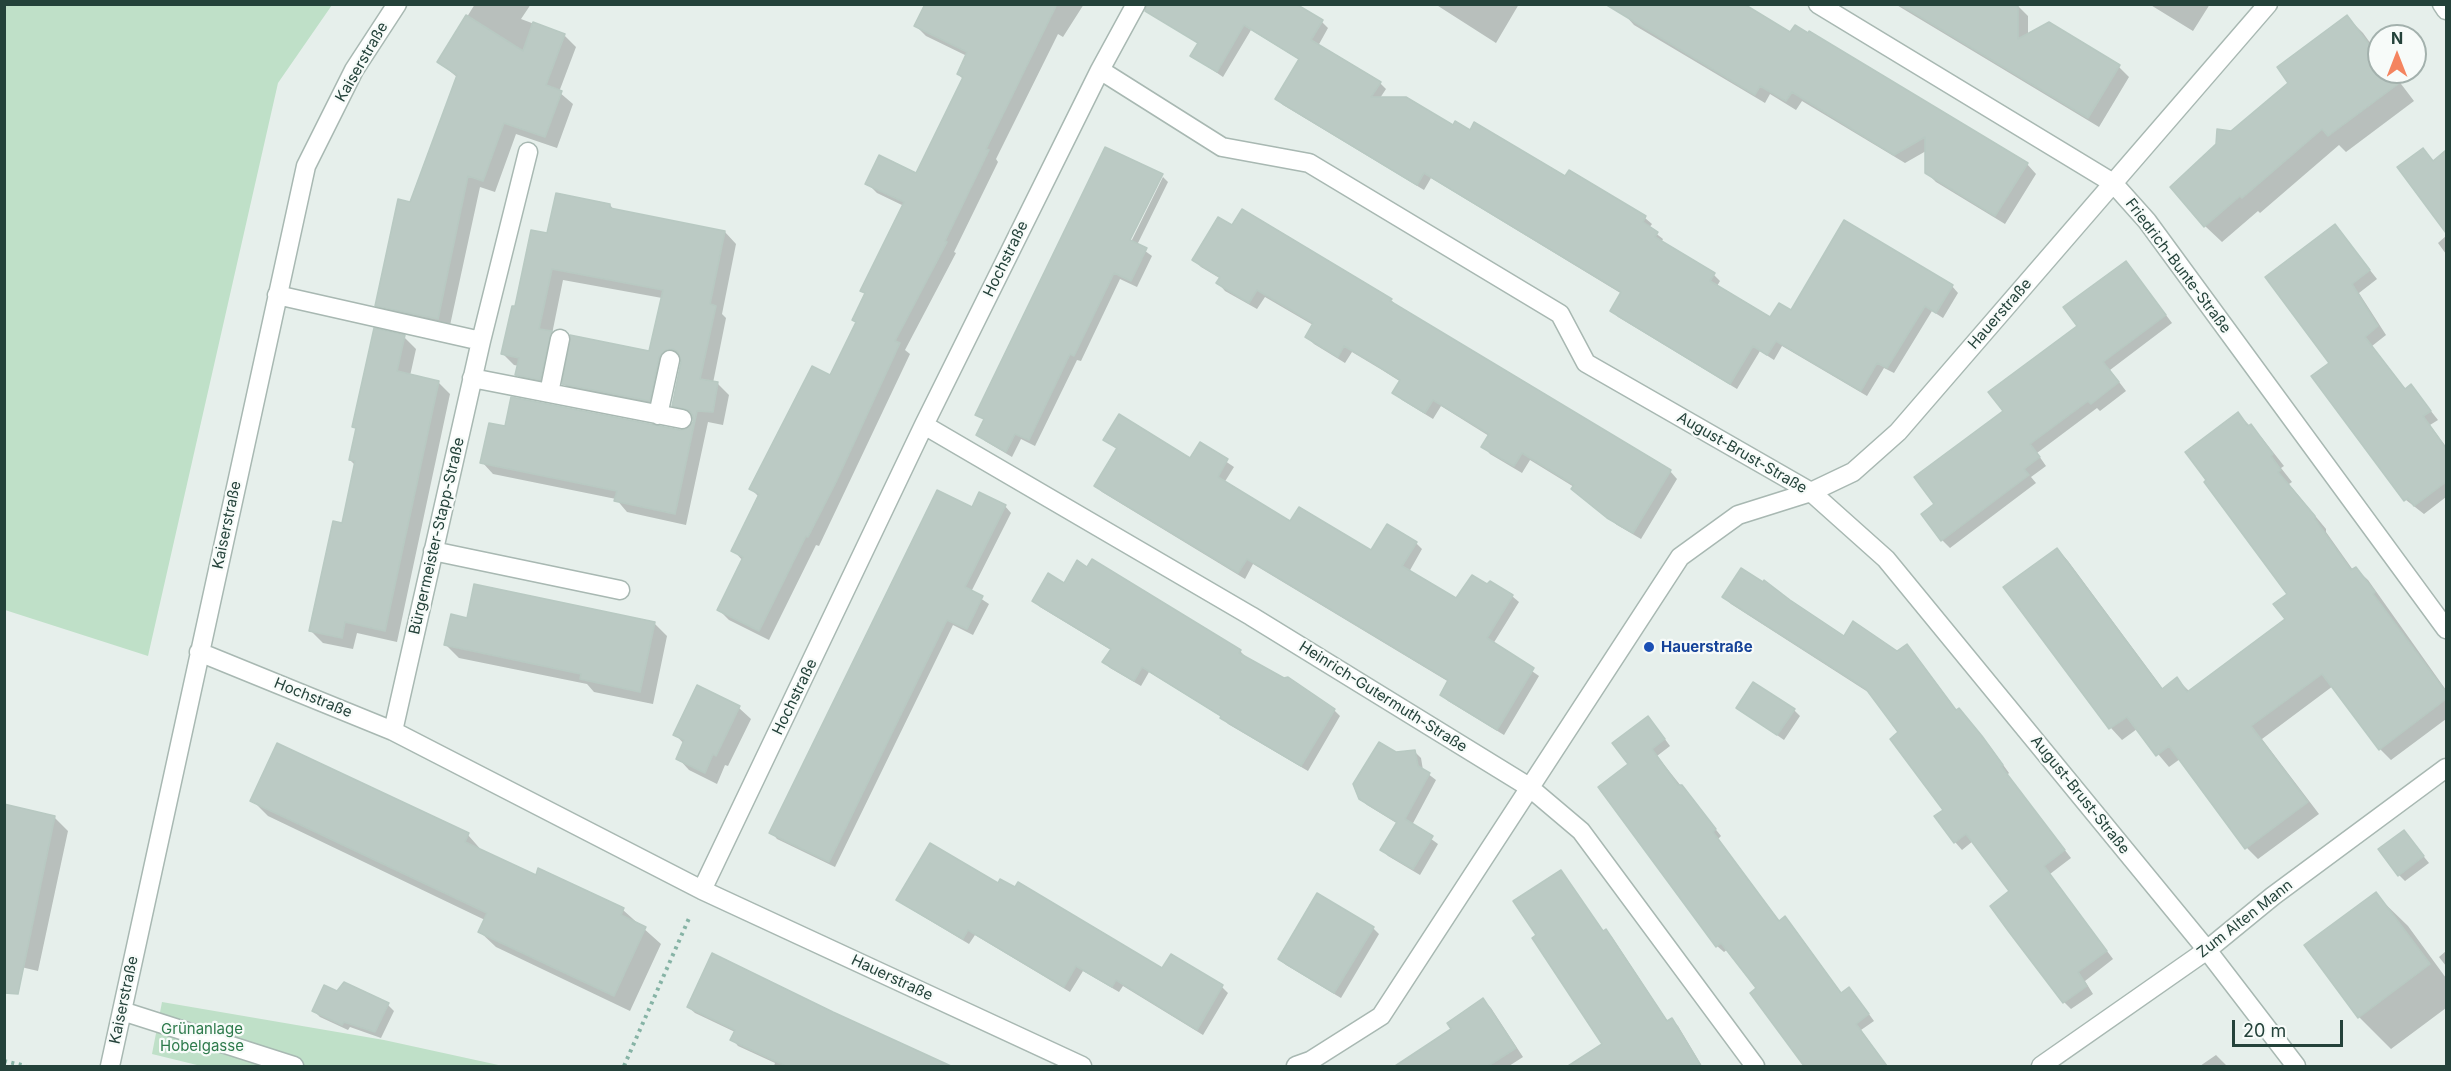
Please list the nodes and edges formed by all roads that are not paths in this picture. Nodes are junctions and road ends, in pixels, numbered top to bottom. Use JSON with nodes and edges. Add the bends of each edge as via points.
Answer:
{"nodes":[{"id":1,"x":396,"y":4,"type":"edge"},
{"id":2,"x":1136,"y":4,"type":"edge"},
{"id":3,"x":1818,"y":4,"type":"edge"},
{"id":4,"x":2268,"y":4,"type":"edge"},
{"id":5,"x":2442,"y":4,"type":"edge"},
{"id":6,"x":2446,"y":10,"type":"edge"},
{"id":7,"x":1100,"y":70,"type":"junction"},
{"id":8,"x":528,"y":152,"type":"dead end"},
{"id":9,"x":2113,"y":183,"type":"junction"},
{"id":10,"x":277,"y":295,"type":"junction"},
{"id":11,"x":560,"y":339,"type":"dead end"},
{"id":12,"x":481,"y":341,"type":"junction"},
{"id":13,"x":670,"y":360,"type":"dead end"},
{"id":14,"x":472,"y":378,"type":"junction"},
{"id":15,"x":549,"y":393,"type":"junction"},
{"id":16,"x":658,"y":414,"type":"junction"},
{"id":17,"x":682,"y":419,"type":"dead end"},
{"id":18,"x":924,"y":425,"type":"junction"},
{"id":19,"x":1811,"y":492,"type":"junction"},
{"id":20,"x":434,"y":551,"type":"junction"},
{"id":21,"x":621,"y":590,"type":"dead end"},
{"id":22,"x":2446,"y":629,"type":"edge"},
{"id":23,"x":199,"y":652,"type":"junction"},
{"id":24,"x":393,"y":731,"type":"junction"},
{"id":25,"x":2446,"y":768,"type":"edge"},
{"id":26,"x":1529,"y":787,"type":"junction"},
{"id":27,"x":702,"y":890,"type":"junction"},
{"id":28,"x":2207,"y":950,"type":"junction"},
{"id":29,"x":122,"y":1011,"type":"junction"},
{"id":30,"x":1307,"y":1064,"type":"edge"},
{"id":31,"x":110,"y":1066,"type":"edge"},
{"id":32,"x":294,"y":1066,"type":"edge"},
{"id":33,"x":1082,"y":1066,"type":"edge"},
{"id":34,"x":1755,"y":1066,"type":"edge"},
{"id":35,"x":2041,"y":1066,"type":"edge"},
{"id":36,"x":2296,"y":1066,"type":"edge"}],
"edges":[{"from":1,"to":10,"type":"street","name":"Kaiserstraße","via":[[354,70],[306,166]]},
{"from":2,"to":7,"type":"street","name":"Hochstraße"},
{"from":3,"to":9,"type":"street","name":"Friedrich-Bunte-Straße"},
{"from":4,"to":9,"type":"street","name":"Hauerstraße"},
{"from":5,"to":6,"type":"street"},
{"from":7,"to":18,"type":"street","name":"Hochstraße"},
{"from":7,"to":19,"type":"street","name":"August-Brust-Straße","via":[[1222,147],[1309,163],[1560,314],[1586,363]]},
{"from":8,"to":12,"type":"street","name":"Bürgermeister-Stapp-Straße"},
{"from":9,"to":19,"type":"street","name":"Hauerstraße","via":[[1898,432],[1853,472]]},
{"from":9,"to":22,"type":"street","name":"Friedrich-Bunte-Straße","via":[[2148,221]]},
{"from":10,"to":12,"type":"street"},
{"from":10,"to":23,"type":"street","name":"Kaiserstraße"},
{"from":11,"to":15,"type":"street"},
{"from":12,"to":14,"type":"street","name":"Bürgermeister-Stapp-Straße"},
{"from":13,"to":16,"type":"street"},
{"from":14,"to":15,"type":"street"},
{"from":14,"to":20,"type":"street","name":"Bürgermeister-Stapp-Straße"},
{"from":15,"to":16,"type":"street"},
{"from":16,"to":17,"type":"street"},
{"from":18,"to":26,"type":"street","name":"Heinrich-Gutermuth-Straße","via":[[1251,616]]},
{"from":18,"to":27,"type":"street","name":"Hochstraße"},
{"from":19,"to":26,"type":"street","name":"Hauerstraße","via":[[1738,515],[1680,557]]},
{"from":19,"to":28,"type":"street","name":"August-Brust-Straße","via":[[1886,559]]},
{"from":20,"to":21,"type":"street"},
{"from":20,"to":24,"type":"street","name":"Bürgermeister-Stapp-Straße"},
{"from":23,"to":24,"type":"street","name":"Hochstraße"},
{"from":23,"to":29,"type":"street","name":"Kaiserstraße"},
{"from":24,"to":27,"type":"street","name":"Hochstraße"},
{"from":25,"to":28,"type":"street","name":"Zum Alten Mann"},
{"from":26,"to":30,"type":"street","name":"Hauerstraße","via":[[1380,1016]]},
{"from":26,"to":34,"type":"street","name":"Heinrich-Gutermuth-Straße","via":[[1581,831]]},
{"from":27,"to":33,"type":"street","name":"Hauerstraße"},
{"from":28,"to":35,"type":"street","name":"Zum Alten Mann"},
{"from":28,"to":36,"type":"street","name":"August-Brust-Straße"},
{"from":29,"to":31,"type":"street","name":"Kaiserstraße"},
{"from":29,"to":32,"type":"street"}]}
